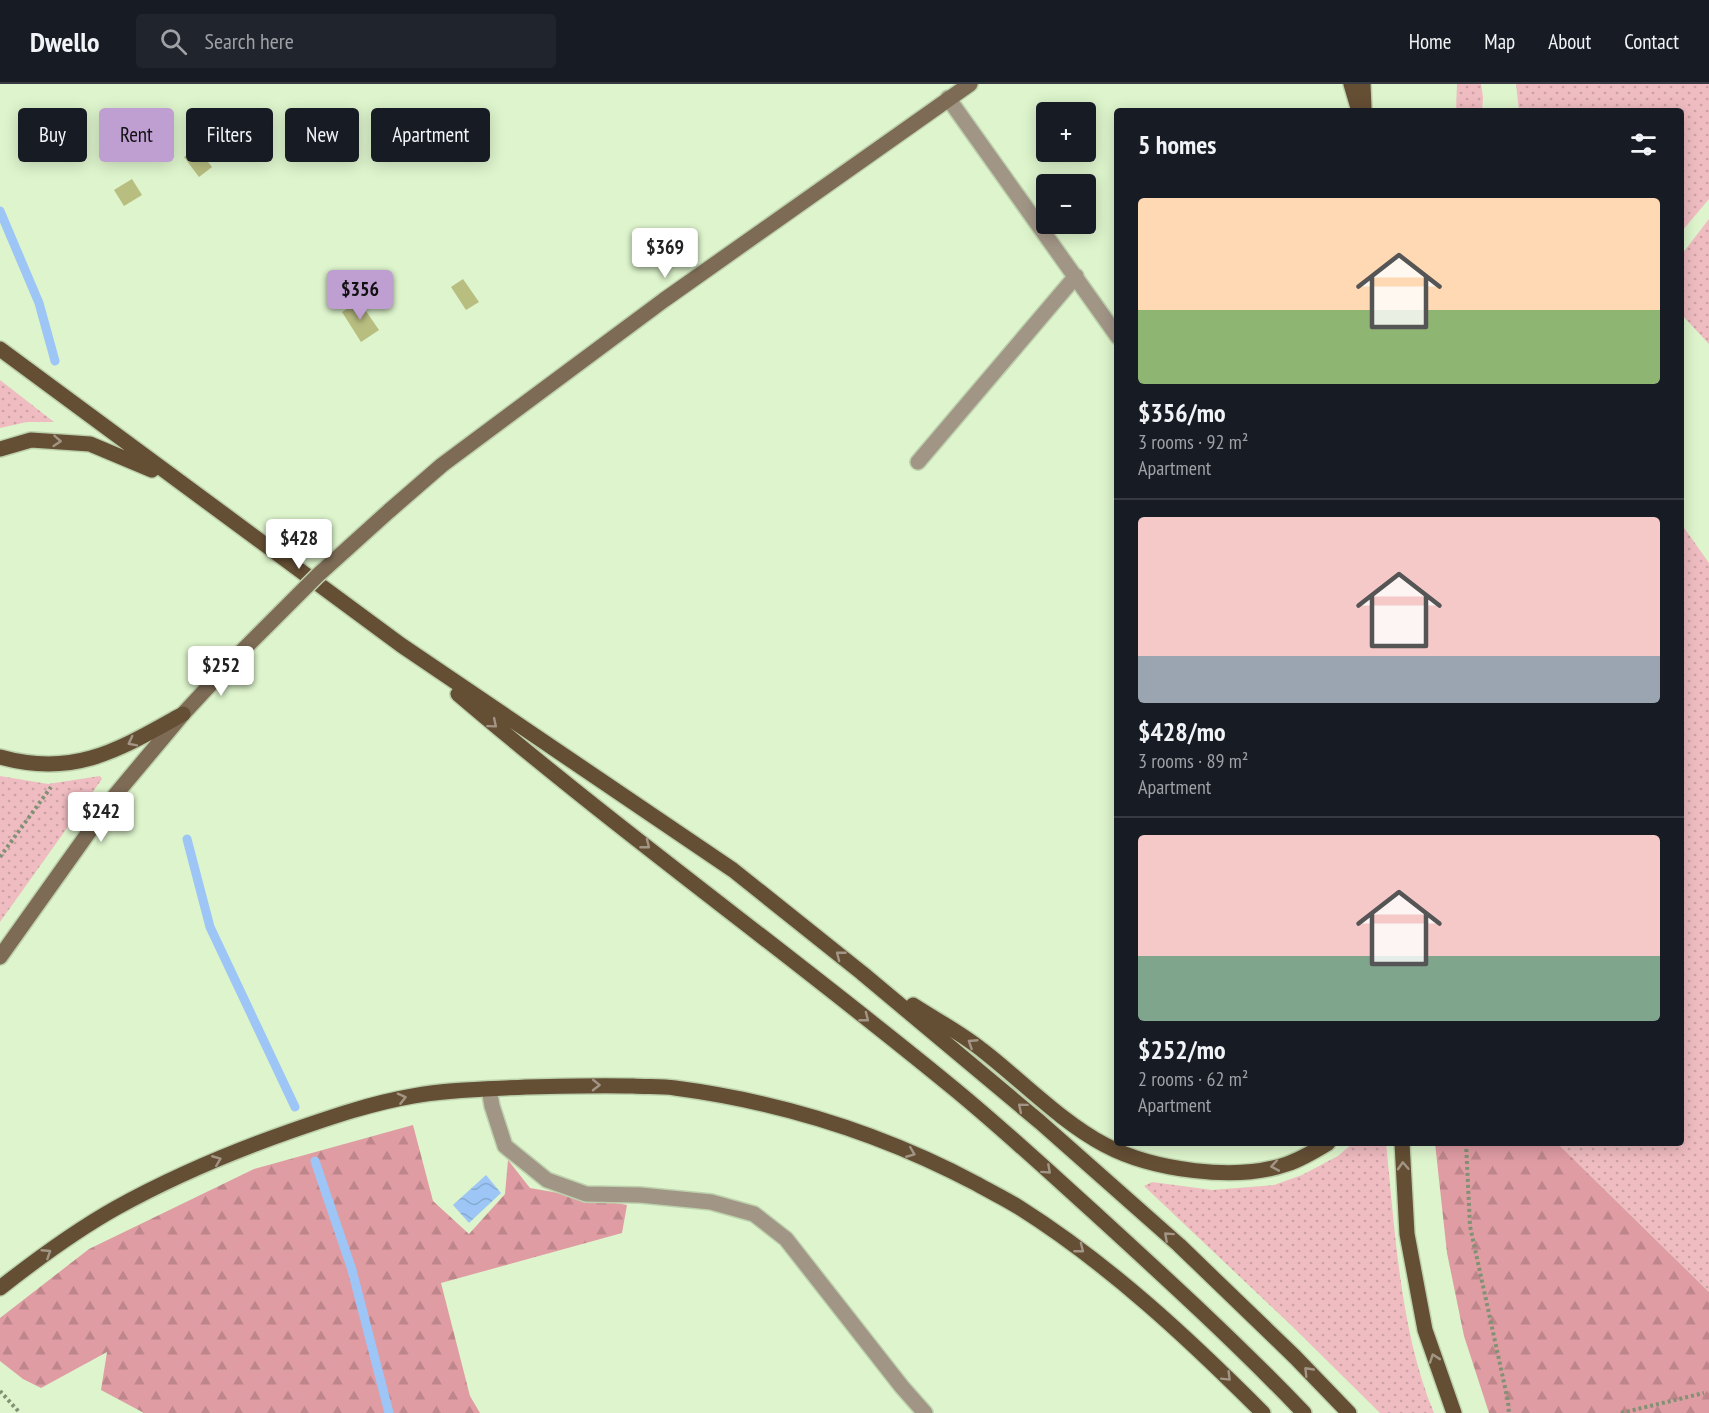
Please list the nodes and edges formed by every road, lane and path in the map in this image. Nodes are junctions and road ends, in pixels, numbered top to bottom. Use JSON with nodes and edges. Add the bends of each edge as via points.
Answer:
{"nodes":[{"id":1,"x":970,"y":84,"type":"edge"},
{"id":2,"x":1351,"y":84,"type":"edge"},
{"id":3,"x":1363,"y":84,"type":"edge"},
{"id":4,"x":948,"y":99,"type":"junction"},
{"id":5,"x":1358,"y":108,"type":"edge"},
{"id":6,"x":1364,"y":108,"type":"edge"},
{"id":7,"x":1076,"y":276,"type":"junction"},
{"id":8,"x":1114,"y":332,"type":"edge"},
{"id":9,"x":0,"y":349,"type":"edge"},
{"id":10,"x":0,"y":449,"type":"edge"},
{"id":11,"x":918,"y":462,"type":"dead end"},
{"id":12,"x":174,"y":479,"type":"junction"},
{"id":13,"x":401,"y":645,"type":"junction"},
{"id":14,"x":183,"y":714,"type":"junction"},
{"id":15,"x":0,"y":757,"type":"edge"},
{"id":16,"x":54,"y":784,"type":"dead end"},
{"id":17,"x":0,"y":857,"type":"edge"},
{"id":18,"x":0,"y":957,"type":"edge"},
{"id":19,"x":862,"y":973,"type":"junction"},
{"id":20,"x":489,"y":1089,"type":"junction"},
{"id":21,"x":1324,"y":1146,"type":"edge"},
{"id":22,"x":1402,"y":1146,"type":"edge"},
{"id":23,"x":1466,"y":1146,"type":"edge"},
{"id":24,"x":0,"y":1288,"type":"edge"},
{"id":25,"x":0,"y":1391,"type":"edge"},
{"id":26,"x":1704,"y":1393,"type":"dead end"},
{"id":27,"x":20,"y":1413,"type":"edge"},
{"id":28,"x":925,"y":1413,"type":"edge"},
{"id":29,"x":1263,"y":1413,"type":"edge"},
{"id":30,"x":1304,"y":1413,"type":"edge"},
{"id":31,"x":1349,"y":1413,"type":"edge"},
{"id":32,"x":1454,"y":1413,"type":"edge"},
{"id":33,"x":1509,"y":1413,"type":"edge"},
{"id":34,"x":1621,"y":1413,"type":"edge"}],
"edges":[{"from":1,"to":4,"type":"main road"},
{"from":2,"to":5,"type":"main road"},
{"from":3,"to":6,"type":"main road"},
{"from":4,"to":7,"type":"lane"},
{"from":4,"to":14,"type":"main road","bridge":true,"via":[[664,300],[442,465],[318,575]]},
{"from":7,"to":8,"type":"lane"},
{"from":7,"to":11,"type":"lane"},
{"from":9,"to":12,"type":"main road"},
{"from":10,"to":12,"type":"main road","one_way":true,"via":[[31,440],[90,444]]},
{"from":12,"to":13,"type":"main road"},
{"from":19,"to":13,"type":"main road","one_way":true,"via":[[733,870]]},
{"from":13,"to":30,"type":"main road","one_way":true,"via":[[536,761],[948,1084],[1160,1272]]},
{"from":14,"to":15,"type":"main road","one_way":true,"via":[[112,752],[86,760],[54,764]]},
{"from":14,"to":18,"type":"main road","via":[[116,794]]},
{"from":16,"to":17,"type":"path"},
{"from":21,"to":19,"type":"main road","one_way":true,"via":[[1285,1165],[1246,1171],[1199,1172],[1138,1159],[1104,1145],[980,1048]]},
{"from":31,"to":19,"type":"main road","one_way":true,"via":[[1179,1245]]},
{"from":24,"to":20,"type":"main road","one_way":true,"via":[[115,1209],[255,1144],[334,1116],[414,1095]]},
{"from":20,"to":28,"type":"lane","via":[[505,1146],[547,1180],[586,1194],[711,1202],[754,1214],[786,1239]]},
{"from":20,"to":29,"type":"main road","one_way":true,"via":[[672,1087],[801,1113],[938,1164],[1018,1206],[1072,1243],[1199,1349]]},
{"from":32,"to":22,"type":"main road","one_way":true,"via":[[1425,1330],[1407,1234]]},
{"from":23,"to":33,"type":"path","via":[[1470,1226]]},
{"from":25,"to":27,"type":"path"},
{"from":26,"to":34,"type":"path"}]}
